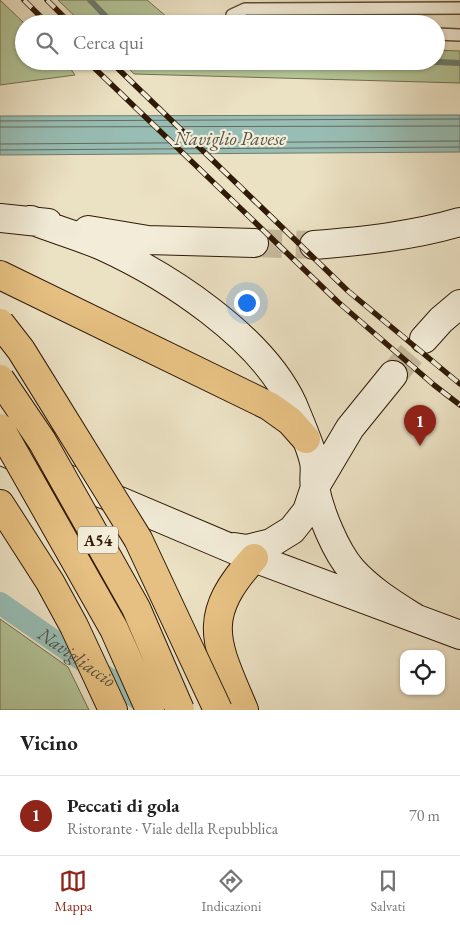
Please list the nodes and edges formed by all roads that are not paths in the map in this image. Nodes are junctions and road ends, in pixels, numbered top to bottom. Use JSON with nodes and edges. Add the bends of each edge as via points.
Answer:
{"nodes":[{"id":1,"x":460,"y":8,"type":"edge"},
{"id":2,"x":232,"y":15,"type":"edge"},
{"id":3,"x":445,"y":34,"type":"edge"},
{"id":4,"x":460,"y":35,"type":"edge"},
{"id":5,"x":0,"y":218,"type":"edge"},
{"id":6,"x":31,"y":220,"type":"junction"},
{"id":7,"x":460,"y":222,"type":"edge"},
{"id":8,"x":254,"y":243,"type":"tunnel mouth"},
{"id":9,"x":314,"y":245,"type":"tunnel mouth"},
{"id":10,"x":0,"y":275,"type":"edge"},
{"id":11,"x":460,"y":304,"type":"edge"},
{"id":12,"x":0,"y":323,"type":"edge"},
{"id":13,"x":424,"y":339,"type":"tunnel mouth"},
{"id":14,"x":393,"y":375,"type":"tunnel mouth"},
{"id":15,"x":0,"y":380,"type":"edge"},
{"id":16,"x":0,"y":428,"type":"edge"},
{"id":17,"x":306,"y":439,"type":"junction"},
{"id":18,"x":0,"y":450,"type":"edge"},
{"id":19,"x":315,"y":487,"type":"junction"},
{"id":20,"x":0,"y":504,"type":"edge"},
{"id":21,"x":262,"y":551,"type":"junction"},
{"id":22,"x":415,"y":618,"type":"junction"},
{"id":23,"x":460,"y":635,"type":"edge"},
{"id":24,"x":113,"y":710,"type":"edge"},
{"id":25,"x":150,"y":710,"type":"edge"},
{"id":26,"x":180,"y":710,"type":"edge"},
{"id":27,"x":218,"y":710,"type":"edge"},
{"id":28,"x":244,"y":710,"type":"edge"}],
"edges":[{"from":1,"to":2,"type":"lane","via":[[245,9]]},
{"from":3,"to":4,"type":"lane"},
{"from":5,"to":6,"type":"main road"},
{"from":6,"to":8,"type":"main road","via":[[148,240]]},
{"from":6,"to":17,"type":"main road","via":[[101,245],[162,276],[219,318],[254,350],[277,378]]},
{"from":7,"to":9,"type":"main road","via":[[405,234]]},
{"from":10,"to":17,"type":"highway","via":[[269,406],[290,421]]},
{"from":11,"to":13,"type":"main road"},
{"from":12,"to":27,"type":"highway","bridge":true,"via":[[138,539]]},
{"from":14,"to":19,"type":"main road","via":[[350,428]]},
{"from":15,"to":26,"type":"highway","number":"A54","bridge":true,"via":[[42,441],[136,608]]},
{"from":16,"to":25,"type":"highway","number":"A54","bridge":true,"via":[[114,630]]},
{"from":17,"to":19,"type":"main road","via":[[314,462]]},
{"from":18,"to":21,"type":"main road","via":[[223,546]]},
{"from":19,"to":21,"type":"main road","via":[[307,511],[292,530]]},
{"from":19,"to":22,"type":"main road","via":[[339,551],[351,570],[372,589]]},
{"from":20,"to":24,"type":"highway","via":[[50,582]]},
{"from":21,"to":22,"type":"main road"},
{"from":21,"to":28,"type":"highway","via":[[232,586],[221,607],[217,630],[221,654]]},
{"from":22,"to":23,"type":"main road"}]}
